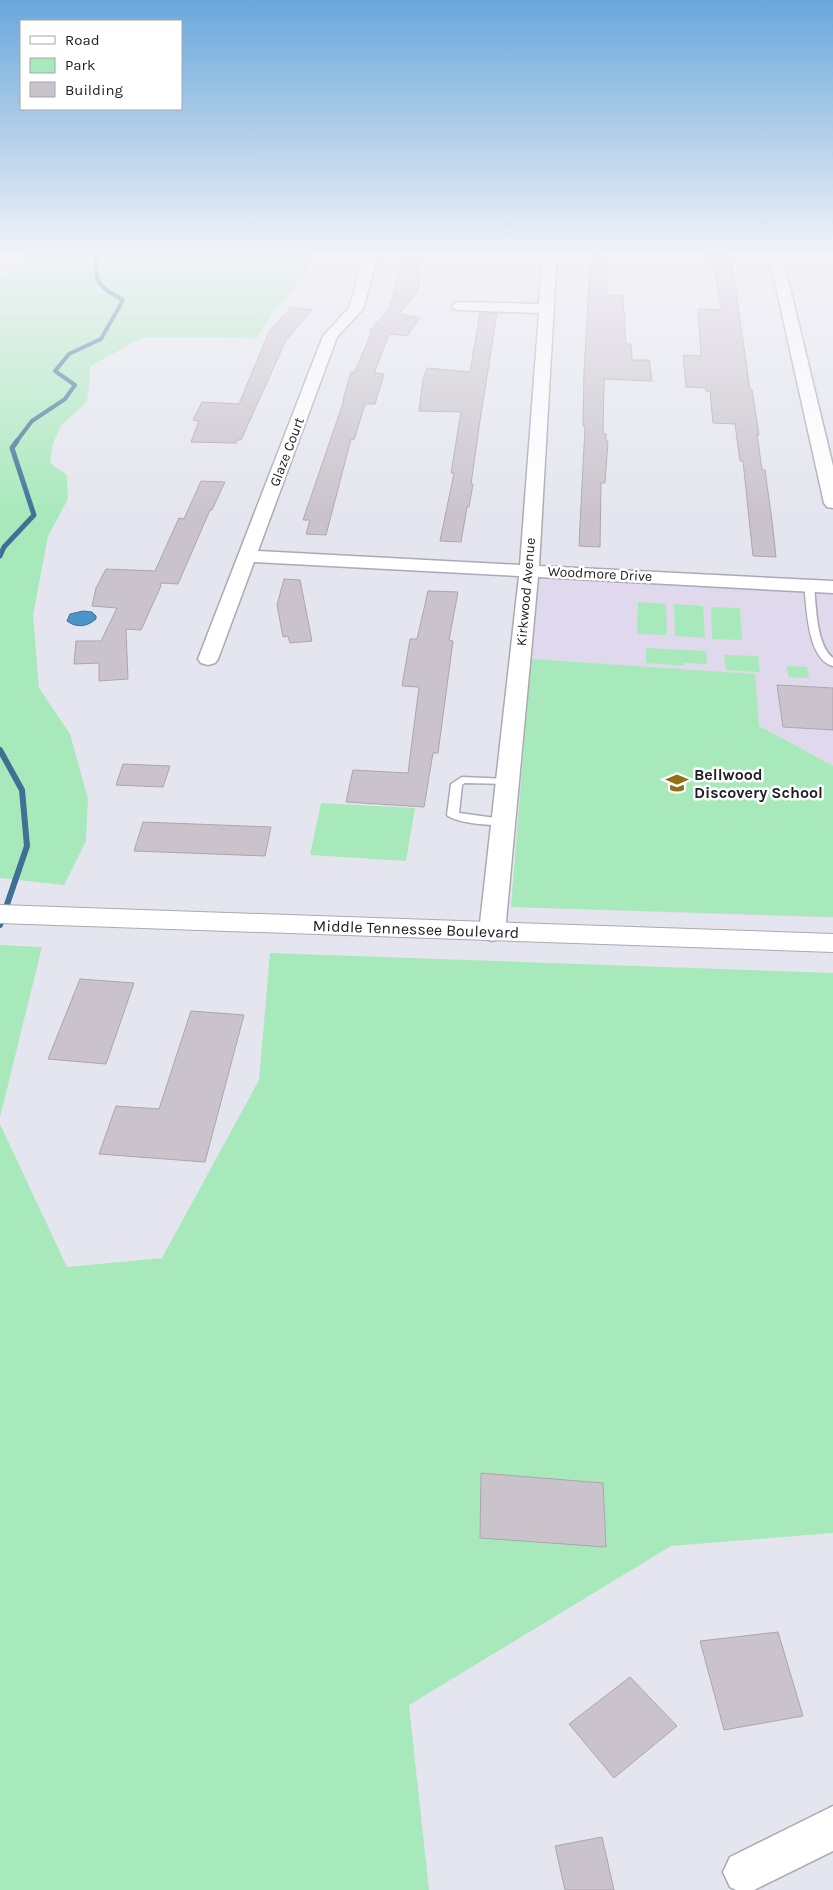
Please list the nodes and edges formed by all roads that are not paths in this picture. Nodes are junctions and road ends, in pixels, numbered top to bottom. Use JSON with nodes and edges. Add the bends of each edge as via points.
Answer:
{"nodes":[{"id":1,"x":329,"y":339,"type":"edge"},
{"id":2,"x":545,"y":339,"type":"edge"},
{"id":3,"x":795,"y":339,"type":"edge"},
{"id":4,"x":833,"y":503,"type":"edge"},
{"id":5,"x":248,"y":556,"type":"junction"},
{"id":6,"x":529,"y":570,"type":"junction"},
{"id":7,"x":809,"y":585,"type":"junction"},
{"id":8,"x":833,"y":586,"type":"edge"},
{"id":9,"x":208,"y":658,"type":"dead end"},
{"id":10,"x":833,"y":663,"type":"edge"},
{"id":11,"x":508,"y":781,"type":"junction"},
{"id":12,"x":503,"y":822,"type":"junction"},
{"id":13,"x":0,"y":914,"type":"edge"},
{"id":14,"x":492,"y":932,"type":"junction"},
{"id":15,"x":833,"y":944,"type":"edge"},
{"id":16,"x":833,"y":1828,"type":"edge"},
{"id":17,"x":745,"y":1872,"type":"dead end"}],
"edges":[{"from":1,"to":5,"type":"street","name":"Glaze Court"},
{"from":2,"to":6,"type":"street","name":"Kirkwood Avenue"},
{"from":3,"to":4,"type":"street"},
{"from":5,"to":6,"type":"street","name":"Woodmore Drive"},
{"from":5,"to":9,"type":"street","name":"Glaze Court"},
{"from":6,"to":7,"type":"street","name":"Woodmore Drive"},
{"from":6,"to":11,"type":"street","name":"Kirkwood Avenue"},
{"from":7,"to":8,"type":"street","name":"Woodmore Drive"},
{"from":7,"to":10,"type":"lane","via":[[818,645]]},
{"from":11,"to":12,"type":"street","name":"Kirkwood Avenue"},
{"from":11,"to":12,"type":"lane","via":[[462,780],[457,784],[453,815]]},
{"from":12,"to":14,"type":"street","name":"Kirkwood Avenue"},
{"from":13,"to":14,"type":"main road","name":"Middle Tennessee Boulevard"},
{"from":14,"to":15,"type":"main road","name":"Middle Tennessee Boulevard"},
{"from":16,"to":17,"type":"street"}]}
